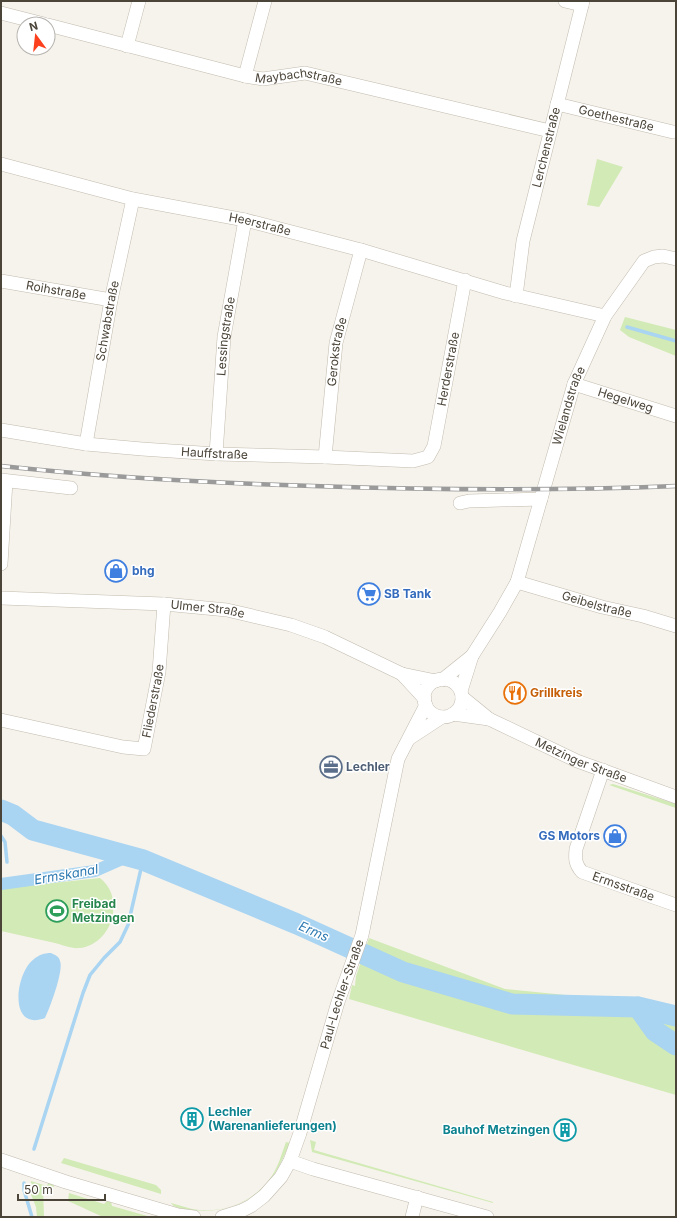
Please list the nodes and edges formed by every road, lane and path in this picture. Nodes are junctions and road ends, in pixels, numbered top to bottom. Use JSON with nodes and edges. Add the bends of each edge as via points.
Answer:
{"nodes":[{"id":1,"x":139,"y":1,"type":"edge"},
{"id":2,"x":265,"y":1,"type":"edge"},
{"id":3,"x":565,"y":1,"type":"edge"},
{"id":4,"x":582,"y":3,"type":"edge"},
{"id":5,"x":1,"y":13,"type":"edge"},
{"id":6,"x":16,"y":17,"type":"edge"},
{"id":7,"x":56,"y":27,"type":"edge"},
{"id":8,"x":127,"y":46,"type":"junction"},
{"id":9,"x":245,"y":76,"type":"junction"},
{"id":10,"x":557,"y":104,"type":"junction"},
{"id":11,"x":550,"y":131,"type":"junction"},
{"id":12,"x":676,"y":132,"type":"edge"},
{"id":13,"x":1,"y":164,"type":"edge"},
{"id":14,"x":133,"y":199,"type":"junction"},
{"id":15,"x":245,"y":220,"type":"junction"},
{"id":16,"x":361,"y":250,"type":"junction"},
{"id":17,"x":676,"y":260,"type":"edge"},
{"id":18,"x":465,"y":280,"type":"junction"},
{"id":19,"x":1,"y":281,"type":"edge"},
{"id":20,"x":516,"y":296,"type":"junction"},
{"id":21,"x":111,"y":300,"type":"junction"},
{"id":22,"x":605,"y":316,"type":"junction"},
{"id":23,"x":574,"y":384,"type":"junction"},
{"id":24,"x":676,"y":416,"type":"edge"},
{"id":25,"x":1,"y":430,"type":"edge"},
{"id":26,"x":86,"y":444,"type":"junction"},
{"id":27,"x":216,"y":454,"type":"junction"},
{"id":28,"x":325,"y":457,"type":"junction"},
{"id":29,"x":428,"y":457,"type":"joint"},
{"id":30,"x":3,"y":480,"type":"edge"},
{"id":31,"x":71,"y":488,"type":"dead end"},
{"id":32,"x":541,"y":499,"type":"junction"},
{"id":33,"x":460,"y":503,"type":"dead end"},
{"id":34,"x":1,"y":564,"type":"edge"},
{"id":35,"x":517,"y":582,"type":"junction"},
{"id":36,"x":1,"y":598,"type":"edge"},
{"id":37,"x":164,"y":604,"type":"junction"},
{"id":38,"x":676,"y":626,"type":"edge"},
{"id":39,"x":472,"y":656,"type":"junction"},
{"id":40,"x":402,"y":674,"type":"junction"},
{"id":41,"x":439,"y":680,"type":"junction"},
{"id":42,"x":461,"y":694,"type":"junction"},
{"id":43,"x":425,"y":702,"type":"junction"},
{"id":44,"x":447,"y":716,"type":"junction"},
{"id":45,"x":489,"y":719,"type":"junction"},
{"id":46,"x":1,"y":720,"type":"edge"},
{"id":47,"x":408,"y":739,"type":"junction"},
{"id":48,"x":603,"y":770,"type":"junction"},
{"id":49,"x":676,"y":797,"type":"edge"},
{"id":50,"x":676,"y":905,"type":"edge"},
{"id":51,"x":1,"y":1160,"type":"edge"},
{"id":52,"x":290,"y":1161,"type":"junction"},
{"id":53,"x":418,"y":1197,"type":"junction"},
{"id":54,"x":194,"y":1217,"type":"edge"},
{"id":55,"x":222,"y":1217,"type":"edge"},
{"id":56,"x":412,"y":1217,"type":"edge"},
{"id":57,"x":487,"y":1217,"type":"edge"}],
"edges":[{"from":1,"to":8,"type":"street"},
{"from":2,"to":9,"type":"street"},
{"from":3,"to":4,"type":"street"},
{"from":4,"to":10,"type":"street","name":"Lerchenstraße"},
{"from":5,"to":6,"type":"street"},
{"from":7,"to":8,"type":"street","name":"Maybachstraße"},
{"from":8,"to":9,"type":"street","name":"Maybachstraße"},
{"from":9,"to":11,"type":"street","name":"Maybachstraße","via":[[263,80],[305,73]]},
{"from":10,"to":11,"type":"street","name":"Lerchenstraße"},
{"from":10,"to":12,"type":"street","name":"Goethestraße"},
{"from":11,"to":20,"type":"street","name":"Lerchenstraße","via":[[523,241]]},
{"from":13,"to":14,"type":"street","name":"Heerstraße"},
{"from":14,"to":15,"type":"street","name":"Heerstraße"},
{"from":14,"to":21,"type":"street","name":"Schwabstraße"},
{"from":15,"to":16,"type":"street","name":"Heerstraße"},
{"from":15,"to":27,"type":"street","name":"Lessingstraße","via":[[224,337]]},
{"from":16,"to":18,"type":"street","name":"Heerstraße"},
{"from":16,"to":28,"type":"street","name":"Gerokstraße","via":[[336,343]]},
{"from":17,"to":22,"type":"street","name":"Wielandstraße","via":[[663,256],[644,261]]},
{"from":18,"to":20,"type":"street","name":"Heerstraße"},
{"from":18,"to":29,"type":"street","name":"Herderstraße","via":[[434,446]]},
{"from":19,"to":21,"type":"street","name":"Roihstraße"},
{"from":20,"to":22,"type":"street","name":"Heerstraße"},
{"from":21,"to":26,"type":"street","name":"Schwabstraße"},
{"from":22,"to":23,"type":"street","name":"Wielandstraße"},
{"from":23,"to":24,"type":"street","name":"Hegelweg"},
{"from":23,"to":32,"type":"street","name":"Wielandstraße"},
{"from":25,"to":26,"type":"street","name":"Hauffstraße"},
{"from":26,"to":27,"type":"street","name":"Hauffstraße"},
{"from":27,"to":28,"type":"street","name":"Hauffstraße"},
{"from":28,"to":29,"type":"street","name":"Hauffstraße","via":[[413,461]]},
{"from":30,"to":31,"type":"street"},
{"from":30,"to":34,"type":"street"},
{"from":32,"to":33,"type":"street"},
{"from":32,"to":35,"type":"street","name":"Wielandstraße"},
{"from":35,"to":38,"type":"street","name":"Geibelstraße"},
{"from":35,"to":39,"type":"street","name":"Wielandstraße"},
{"from":36,"to":37,"type":"street","name":"Ulmer Straße"},
{"from":37,"to":40,"type":"street","name":"Ulmer Straße","via":[[226,610],[291,625],[325,637]]},
{"from":37,"to":46,"type":"street","name":"Fliederstraße","via":[[159,672],[144,748],[123,747]]},
{"from":39,"to":41,"type":"street","name":"Wielandstraße"},
{"from":39,"to":42,"type":"street","name":"Wielandstraße"},
{"from":40,"to":41,"type":"street","name":"Ulmer Straße"},
{"from":40,"to":43,"type":"street","name":"Ulmer Straße"},
{"from":41,"to":42,"type":"street","name":"Ulmer Straße","via":[[453,682]]},
{"from":41,"to":43,"type":"street","via":[[428,688]]},
{"from":42,"to":44,"type":"street","via":[[460,707]]},
{"from":42,"to":45,"type":"street","name":"Metzinger Straße"},
{"from":43,"to":44,"type":"street","name":"Ulmer Straße","via":[[432,713]]},
{"from":43,"to":47,"type":"street","name":"Paul-Lechler-Straße"},
{"from":44,"to":45,"type":"street","name":"Metzinger Straße"},
{"from":44,"to":47,"type":"street"},
{"from":45,"to":48,"type":"street","name":"Metzinger Straße","via":[[577,761]]},
{"from":47,"to":52,"type":"street","name":"Paul-Lechler-Straße","via":[[398,759],[362,935],[328,1032]]},
{"from":48,"to":49,"type":"street","name":"Metzinger Straße"},
{"from":48,"to":50,"type":"street","name":"Ermsstraße","via":[[576,849],[576,865],[582,872]]},
{"from":51,"to":54,"type":"street","via":[[66,1182],[178,1215]]},
{"from":52,"to":53,"type":"street"},
{"from":52,"to":55,"type":"street","name":"Paul-Lechler-Straße","via":[[281,1177],[264,1196],[251,1206]]},
{"from":53,"to":56,"type":"street"},
{"from":53,"to":57,"type":"street"}]}
